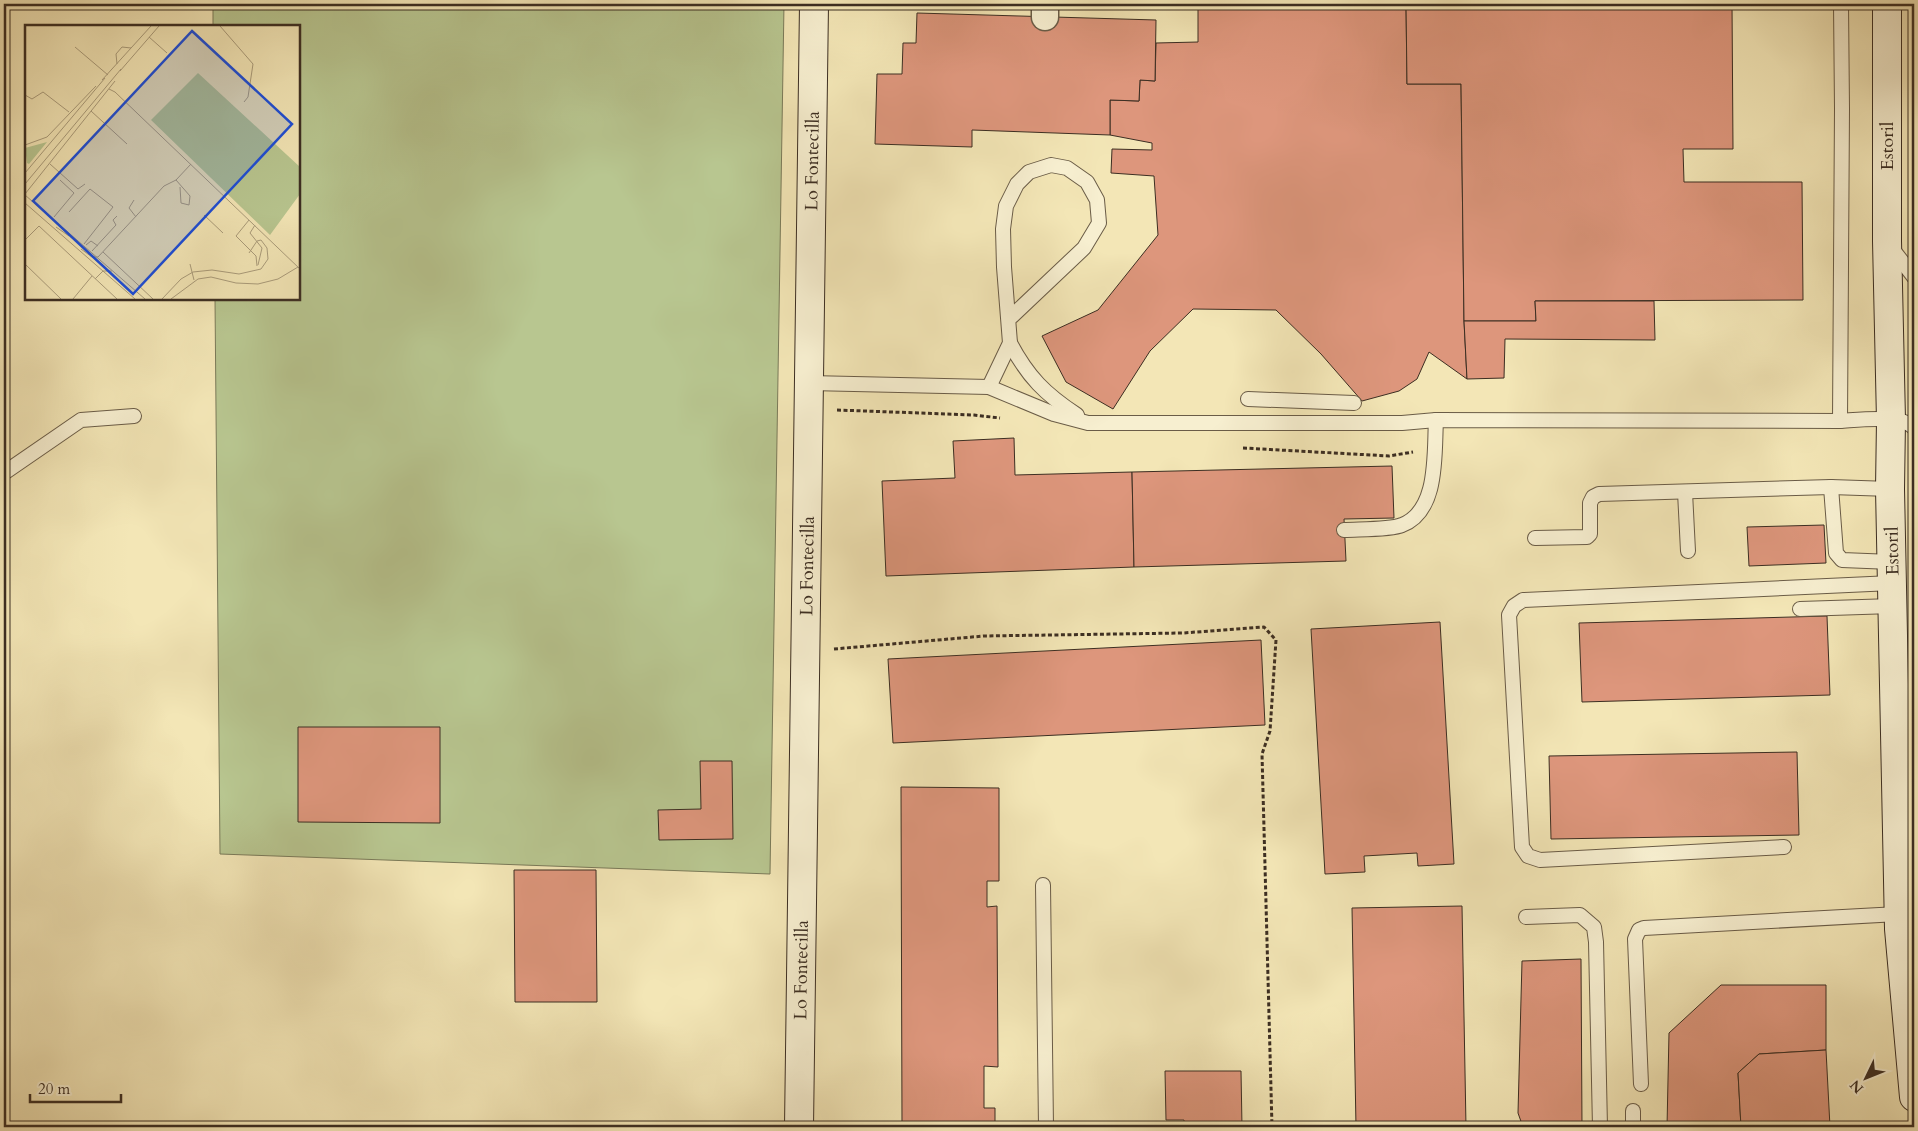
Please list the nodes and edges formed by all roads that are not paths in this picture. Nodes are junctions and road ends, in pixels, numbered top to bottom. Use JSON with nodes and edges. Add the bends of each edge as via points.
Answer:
{"nodes":[{"id":1,"x":814,"y":4,"type":"edge"},
{"id":2,"x":1840,"y":4,"type":"edge"},
{"id":3,"x":1888,"y":4,"type":"edge"},
{"id":4,"x":1886,"y":241,"type":"junction"},
{"id":5,"x":1914,"y":277,"type":"edge"},
{"id":6,"x":1009,"y":319,"type":"junction"},
{"id":7,"x":1010,"y":342,"type":"junction"},
{"id":8,"x":809,"y":383,"type":"junction"},
{"id":9,"x":989,"y":387,"type":"junction"},
{"id":10,"x":1248,"y":399,"type":"dead end"},
{"id":11,"x":1354,"y":403,"type":"dead end"},
{"id":12,"x":134,"y":416,"type":"dead end"},
{"id":13,"x":1436,"y":420,"type":"junction"},
{"id":14,"x":1840,"y":421,"type":"junction"},
{"id":15,"x":1088,"y":423,"type":"junction"},
{"id":16,"x":1903,"y":424,"type":"edge"},
{"id":17,"x":4,"y":473,"type":"edge"},
{"id":18,"x":1830,"y":487,"type":"junction"},
{"id":19,"x":1890,"y":489,"type":"junction"},
{"id":20,"x":1685,"y":492,"type":"junction"},
{"id":21,"x":1344,"y":530,"type":"dead end"},
{"id":22,"x":1535,"y":538,"type":"dead end"},
{"id":23,"x":1688,"y":551,"type":"dead end"},
{"id":24,"x":1892,"y":584,"type":"junction"},
{"id":25,"x":1800,"y":609,"type":"dead end"},
{"id":26,"x":1784,"y":848,"type":"dead end"},
{"id":27,"x":1043,"y":886,"type":"dead end"},
{"id":28,"x":1898,"y":914,"type":"junction"},
{"id":29,"x":1526,"y":916,"type":"dead end"},
{"id":30,"x":1641,"y":1084,"type":"dead end"},
{"id":31,"x":1914,"y":1097,"type":"edge"},
{"id":32,"x":1633,"y":1111,"type":"dead end"},
{"id":33,"x":799,"y":1127,"type":"edge"},
{"id":34,"x":1046,"y":1127,"type":"edge"},
{"id":35,"x":1600,"y":1127,"type":"edge"},
{"id":36,"x":1633,"y":1127,"type":"edge"}],
"edges":[{"from":1,"to":8,"type":"street","name":"Lo Fontecilla"},
{"from":2,"to":14,"type":"lane"},
{"from":3,"to":4,"type":"street","name":"Estoril"},
{"from":4,"to":5,"type":"lane"},
{"from":4,"to":16,"type":"street","name":"Estoril"},
{"from":6,"to":6,"type":"lane","via":[[1084,248],[1099,223],[1097,200],[1087,182],[1067,168],[1051,165],[1029,172],[1017,184],[1006,206],[1004,267]]},
{"from":6,"to":7,"type":"lane"},
{"from":7,"to":9,"type":"lane"},
{"from":7,"to":15,"type":"lane","via":[[1035,381],[1054,400]]},
{"from":8,"to":9,"type":"lane"},
{"from":8,"to":33,"type":"street","name":"Lo Fontecilla"},
{"from":9,"to":15,"type":"lane","via":[[1054,414]]},
{"from":10,"to":11,"type":"lane"},
{"from":12,"to":17,"type":"lane","via":[[81,420]]},
{"from":13,"to":14,"type":"lane"},
{"from":13,"to":15,"type":"lane","via":[[1402,424]]},
{"from":13,"to":21,"type":"lane","via":[[1432,483],[1423,510],[1401,526]]},
{"from":14,"to":16,"type":"lane"},
{"from":16,"to":19,"type":"street","name":"Estoril"},
{"from":18,"to":19,"type":"lane"},
{"from":18,"to":20,"type":"lane"},
{"from":18,"to":24,"type":"lane","via":[[1838,557]]},
{"from":19,"to":24,"type":"street","name":"Estoril"},
{"from":20,"to":22,"type":"lane","via":[[1599,494],[1590,502],[1590,534],[1587,537]]},
{"from":20,"to":23,"type":"lane"},
{"from":24,"to":25,"type":"lane"},
{"from":24,"to":26,"type":"lane","via":[[1523,600],[1509,615],[1522,847],[1528,856],[1540,860]]},
{"from":24,"to":28,"type":"street","name":"Estoril"},
{"from":27,"to":34,"type":"lane"},
{"from":28,"to":30,"type":"lane","via":[[1639,930],[1635,939]]},
{"from":28,"to":31,"type":"street","name":"Estoril"},
{"from":29,"to":35,"type":"lane","via":[[1580,915],[1594,927]]},
{"from":32,"to":36,"type":"lane"}]}
